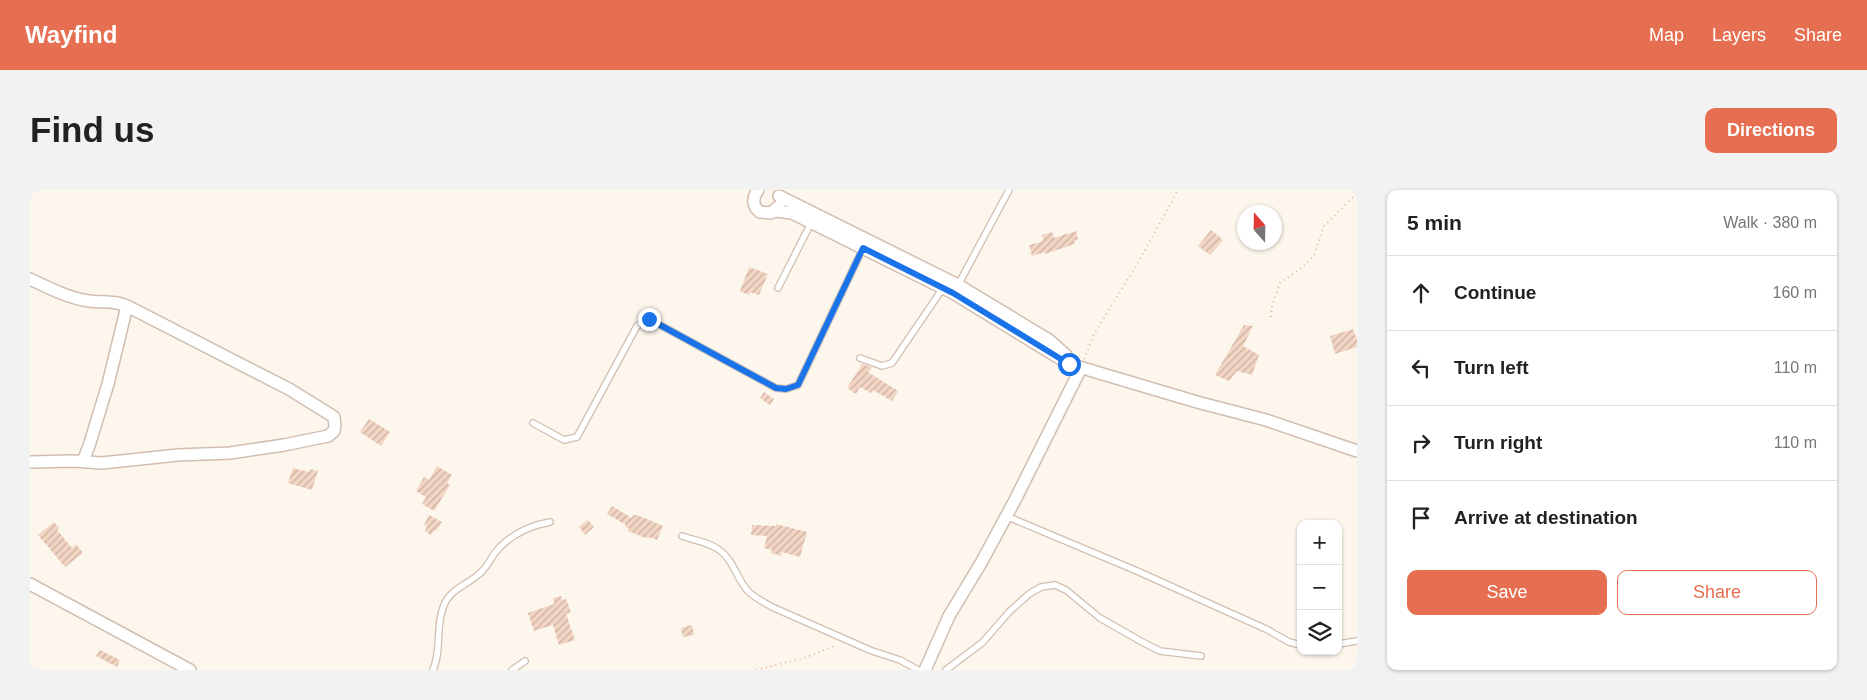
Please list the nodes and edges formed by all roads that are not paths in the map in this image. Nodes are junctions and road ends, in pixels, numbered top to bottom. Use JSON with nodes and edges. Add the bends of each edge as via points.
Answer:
{"nodes":[{"id":1,"x":758,"y":190,"type":"edge"},
{"id":2,"x":1009,"y":190,"type":"edge"},
{"id":3,"x":777,"y":193,"type":"edge"},
{"id":4,"x":774,"y":211,"type":"junction"},
{"id":5,"x":813,"y":218,"type":"junction"},
{"id":6,"x":863,"y":248,"type":"junction"},
{"id":7,"x":30,"y":279,"type":"edge"},
{"id":8,"x":778,"y":288,"type":"dead end"},
{"id":9,"x":951,"y":288,"type":"junction"},
{"id":10,"x":127,"y":306,"type":"junction"},
{"id":11,"x":860,"y":358,"type":"dead end"},
{"id":12,"x":1081,"y":368,"type":"junction"},
{"id":13,"x":533,"y":423,"type":"dead end"},
{"id":14,"x":1357,"y":451,"type":"edge"},
{"id":15,"x":30,"y":462,"type":"edge"},
{"id":16,"x":82,"y":462,"type":"junction"},
{"id":17,"x":1006,"y":516,"type":"junction"},
{"id":18,"x":550,"y":522,"type":"dead end"},
{"id":19,"x":682,"y":536,"type":"dead end"},
{"id":20,"x":30,"y":584,"type":"edge"},
{"id":21,"x":1357,"y":641,"type":"edge"},
{"id":22,"x":1342,"y":643,"type":"edge"},
{"id":23,"x":1297,"y":644,"type":"edge"},
{"id":24,"x":1201,"y":656,"type":"dead end"},
{"id":25,"x":525,"y":661,"type":"dead end"},
{"id":26,"x":190,"y":670,"type":"edge"},
{"id":27,"x":433,"y":670,"type":"edge"},
{"id":28,"x":512,"y":670,"type":"edge"},
{"id":29,"x":918,"y":670,"type":"edge"},
{"id":30,"x":925,"y":670,"type":"edge"},
{"id":31,"x":946,"y":670,"type":"edge"}],
"edges":[{"from":1,"to":4,"type":"street","via":[[753,199],[757,210],[764,214]]},
{"from":2,"to":9,"type":"lane"},
{"from":3,"to":4,"type":"street","via":[[780,203]]},
{"from":3,"to":5,"type":"street"},
{"from":4,"to":5,"type":"street"},
{"from":5,"to":6,"type":"street"},
{"from":5,"to":8,"type":"lane"},
{"from":5,"to":9,"type":"street"},
{"from":6,"to":9,"type":"street"},
{"from":6,"to":13,"type":"lane","via":[[798,385],[776,388],[649,319],[637,326],[577,437],[564,440]]},
{"from":7,"to":10,"type":"street","via":[[87,301],[113,301]]},
{"from":9,"to":11,"type":"lane","via":[[892,363],[882,366]]},
{"from":9,"to":12,"type":"street","via":[[1069,364]]},
{"from":9,"to":12,"type":"street","via":[[1049,340]]},
{"from":10,"to":16,"type":"street","via":[[108,384]]},
{"from":10,"to":16,"type":"street","via":[[289,389],[334,418],[334,431],[328,436],[239,452]]},
{"from":12,"to":14,"type":"street","via":[[1266,420]]},
{"from":12,"to":17,"type":"street"},
{"from":15,"to":16,"type":"street"},
{"from":17,"to":23,"type":"lane"},
{"from":17,"to":30,"type":"street","via":[[949,616]]},
{"from":18,"to":27,"type":"lane","via":[[522,530],[494,554],[486,568],[450,596],[440,620]]},
{"from":19,"to":29,"type":"lane","via":[[718,549],[757,599]]},
{"from":20,"to":26,"type":"street"},
{"from":21,"to":22,"type":"lane"},
{"from":24,"to":31,"type":"lane","via":[[1160,651],[1144,644],[1100,618],[1055,585],[1041,587],[1029,594],[983,642]]},
{"from":25,"to":28,"type":"lane"}]}
